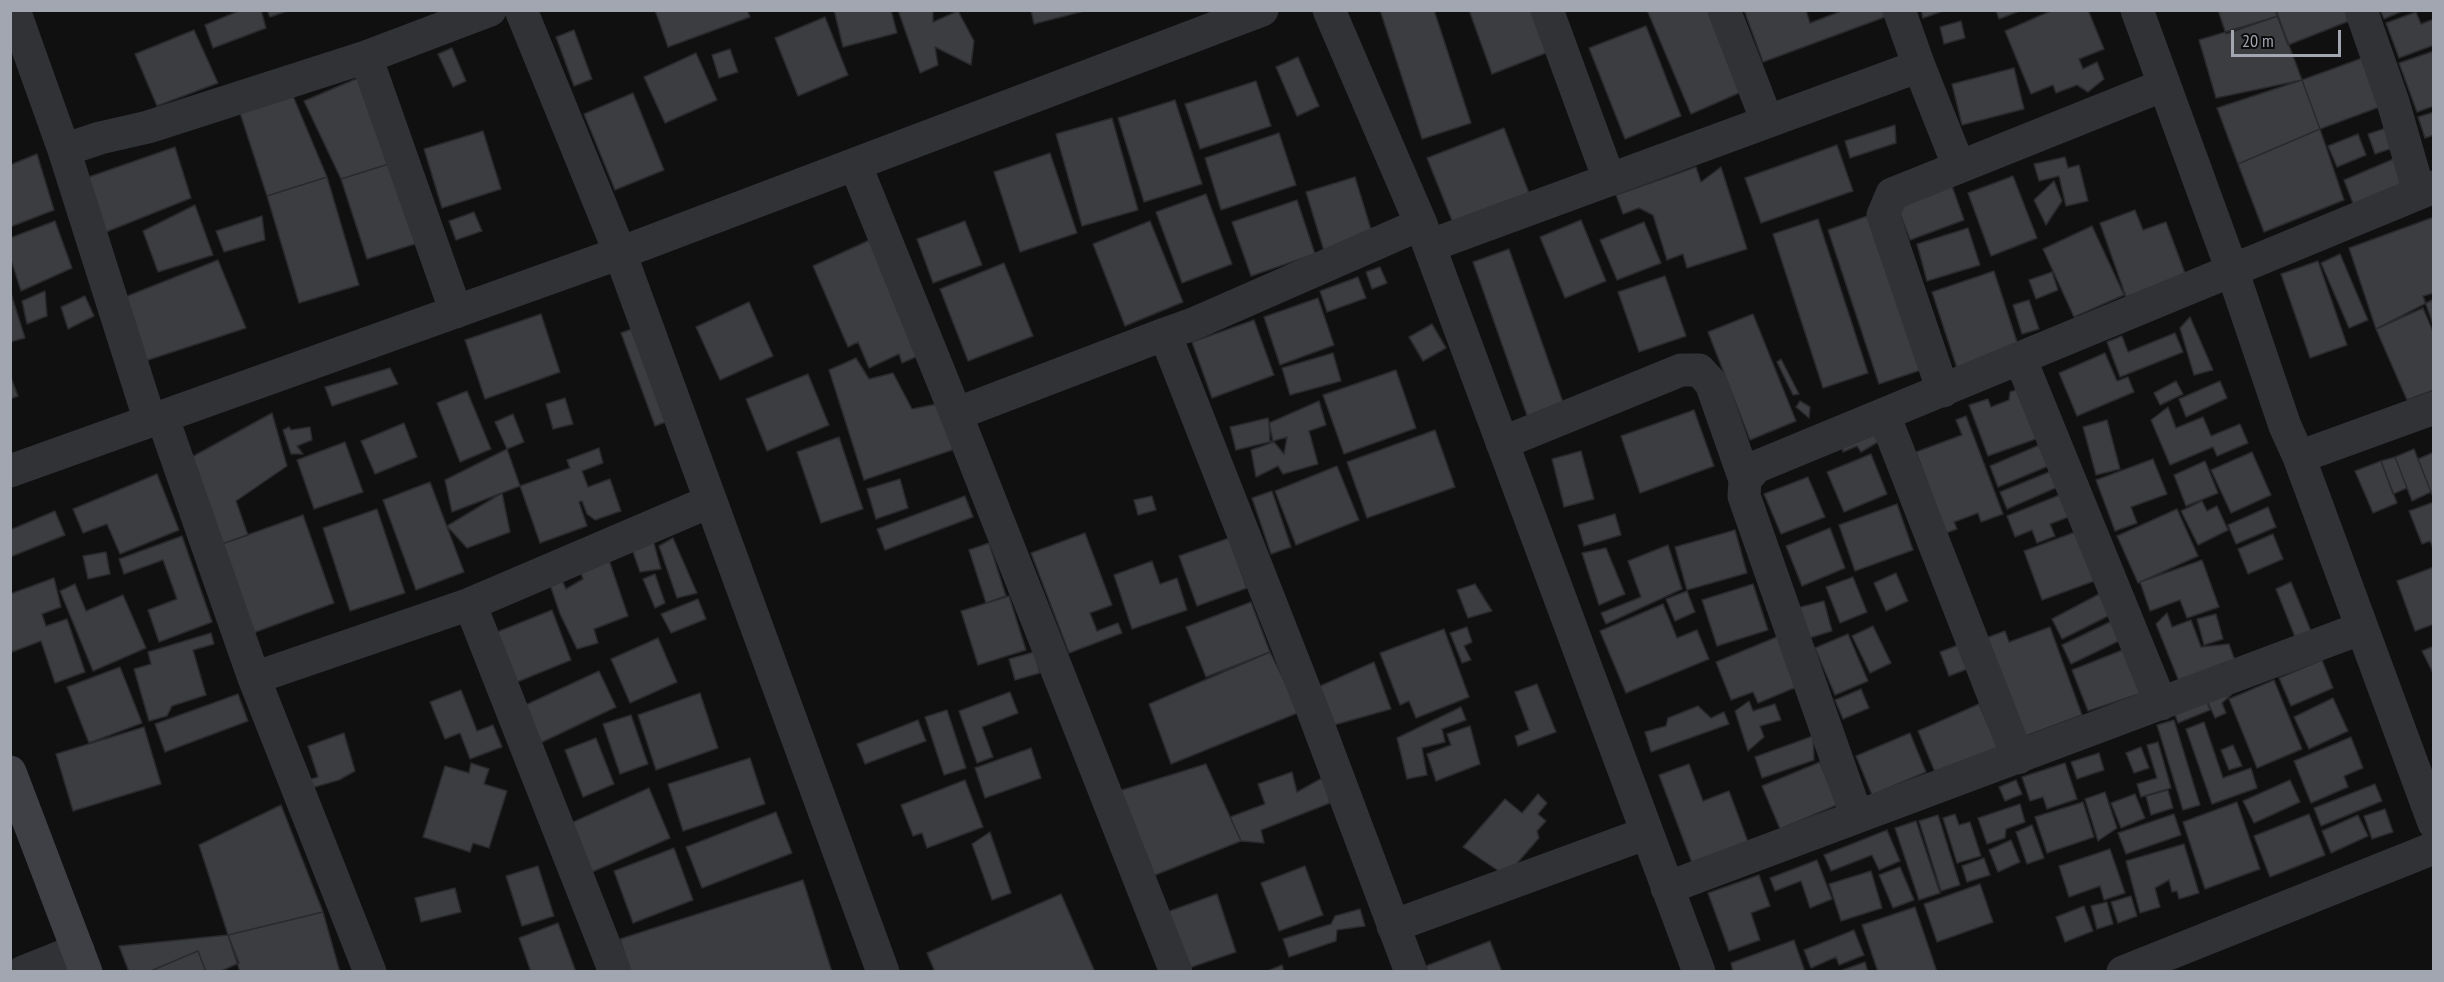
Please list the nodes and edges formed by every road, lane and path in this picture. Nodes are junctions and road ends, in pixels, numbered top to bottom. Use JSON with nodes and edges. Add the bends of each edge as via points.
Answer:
{"nodes":[{"id":1,"x":14,"y":10,"type":"edge"},
{"id":2,"x":490,"y":10,"type":"edge"},
{"id":3,"x":521,"y":10,"type":"edge"},
{"id":4,"x":1262,"y":10,"type":"edge"},
{"id":5,"x":1329,"y":10,"type":"edge"},
{"id":6,"x":1547,"y":10,"type":"edge"},
{"id":7,"x":1724,"y":10,"type":"edge"},
{"id":8,"x":1899,"y":10,"type":"edge"},
{"id":9,"x":2137,"y":10,"type":"edge"},
{"id":10,"x":2361,"y":10,"type":"edge"},
{"id":11,"x":366,"y":57,"type":"junction"},
{"id":12,"x":1919,"y":66,"type":"junction"},
{"id":13,"x":2164,"y":85,"type":"junction"},
{"id":14,"x":1767,"y":121,"type":"junction"},
{"id":15,"x":64,"y":150,"type":"junction"},
{"id":16,"x":855,"y":164,"type":"junction"},
{"id":17,"x":1959,"y":167,"type":"junction"},
{"id":18,"x":1609,"y":179,"type":"junction"},
{"id":19,"x":2426,"y":190,"type":"edge"},
{"id":20,"x":1425,"y":235,"type":"junction"},
{"id":21,"x":620,"y":253,"type":"junction"},
{"id":22,"x":2232,"y":270,"type":"junction"},
{"id":23,"x":456,"y":312,"type":"junction"},
{"id":24,"x":1165,"y":334,"type":"junction"},
{"id":25,"x":2020,"y":358,"type":"junction"},
{"id":26,"x":1943,"y":391,"type":"junction"},
{"id":27,"x":2433,"y":408,"type":"edge"},
{"id":28,"x":957,"y":414,"type":"junction"},
{"id":29,"x":1884,"y":415,"type":"junction"},
{"id":30,"x":156,"y":418,"type":"junction"},
{"id":31,"x":1502,"y":443,"type":"junction"},
{"id":32,"x":2299,"y":457,"type":"junction"},
{"id":33,"x":10,"y":471,"type":"edge"},
{"id":34,"x":1745,"y":480,"type":"junction"},
{"id":35,"x":711,"y":501,"type":"junction"},
{"id":36,"x":470,"y":604,"type":"junction"},
{"id":37,"x":2362,"y":628,"type":"junction"},
{"id":38,"x":254,"y":678,"type":"junction"},
{"id":39,"x":2161,"y":704,"type":"junction"},
{"id":40,"x":2019,"y":758,"type":"junction"},
{"id":41,"x":10,"y":772,"type":"edge"},
{"id":42,"x":1857,"y":817,"type":"junction"},
{"id":43,"x":2433,"y":823,"type":"edge"},
{"id":44,"x":1647,"y":833,"type":"junction"},
{"id":45,"x":2433,"y":848,"type":"edge"},
{"id":46,"x":1667,"y":888,"type":"junction"},
{"id":47,"x":1393,"y":926,"type":"junction"},
{"id":48,"x":82,"y":961,"type":"edge"},
{"id":49,"x":23,"y":972,"type":"edge"},
{"id":50,"x":370,"y":972,"type":"edge"},
{"id":51,"x":615,"y":972,"type":"edge"},
{"id":52,"x":883,"y":972,"type":"edge"},
{"id":53,"x":1176,"y":972,"type":"edge"},
{"id":54,"x":1411,"y":972,"type":"edge"},
{"id":55,"x":1699,"y":972,"type":"edge"},
{"id":56,"x":2123,"y":972,"type":"edge"}],
"edges":[{"from":1,"to":15,"type":"street"},
{"from":2,"to":11,"type":"street"},
{"from":3,"to":21,"type":"street"},
{"from":4,"to":16,"type":"street"},
{"from":5,"to":20,"type":"street"},
{"from":6,"to":18,"type":"street"},
{"from":7,"to":14,"type":"street"},
{"from":8,"to":12,"type":"street"},
{"from":9,"to":13,"type":"street"},
{"from":10,"to":19,"type":"street"},
{"from":11,"to":15,"type":"street","via":[[148,128]]},
{"from":11,"to":23,"type":"street"},
{"from":12,"to":14,"type":"street"},
{"from":12,"to":17,"type":"street"},
{"from":13,"to":17,"type":"street"},
{"from":13,"to":22,"type":"street"},
{"from":14,"to":18,"type":"street"},
{"from":15,"to":30,"type":"street"},
{"from":16,"to":21,"type":"street"},
{"from":16,"to":28,"type":"street"},
{"from":17,"to":26,"type":"street","via":[[1892,194],[1883,215]]},
{"from":18,"to":20,"type":"street"},
{"from":19,"to":22,"type":"street"},
{"from":20,"to":24,"type":"street"},
{"from":20,"to":31,"type":"street"},
{"from":21,"to":23,"type":"street"},
{"from":21,"to":35,"type":"street"},
{"from":22,"to":25,"type":"street"},
{"from":22,"to":32,"type":"street"},
{"from":23,"to":30,"type":"street"},
{"from":24,"to":28,"type":"street"},
{"from":24,"to":47,"type":"street"},
{"from":25,"to":26,"type":"street"},
{"from":25,"to":39,"type":"street"},
{"from":26,"to":29,"type":"street"},
{"from":27,"to":32,"type":"street"},
{"from":28,"to":53,"type":"street"},
{"from":29,"to":34,"type":"street","via":[[1756,467]]},
{"from":29,"to":40,"type":"street"},
{"from":30,"to":33,"type":"street"},
{"from":30,"to":38,"type":"street"},
{"from":31,"to":34,"type":"street","via":[[1681,370],[1699,370],[1711,382]]},
{"from":31,"to":44,"type":"street"},
{"from":32,"to":37,"type":"street"},
{"from":34,"to":42,"type":"street","via":[[1744,496]]},
{"from":35,"to":36,"type":"street"},
{"from":35,"to":52,"type":"street"},
{"from":36,"to":38,"type":"street"},
{"from":36,"to":51,"type":"street"},
{"from":37,"to":39,"type":"street"},
{"from":37,"to":43,"type":"street"},
{"from":38,"to":50,"type":"street"},
{"from":39,"to":40,"type":"street"},
{"from":40,"to":42,"type":"street"},
{"from":41,"to":48,"type":"street"},
{"from":42,"to":46,"type":"street"},
{"from":44,"to":46,"type":"street"},
{"from":44,"to":47,"type":"street"},
{"from":45,"to":56,"type":"street"},
{"from":46,"to":55,"type":"street"},
{"from":47,"to":54,"type":"street"},
{"from":48,"to":49,"type":"street"}]}
